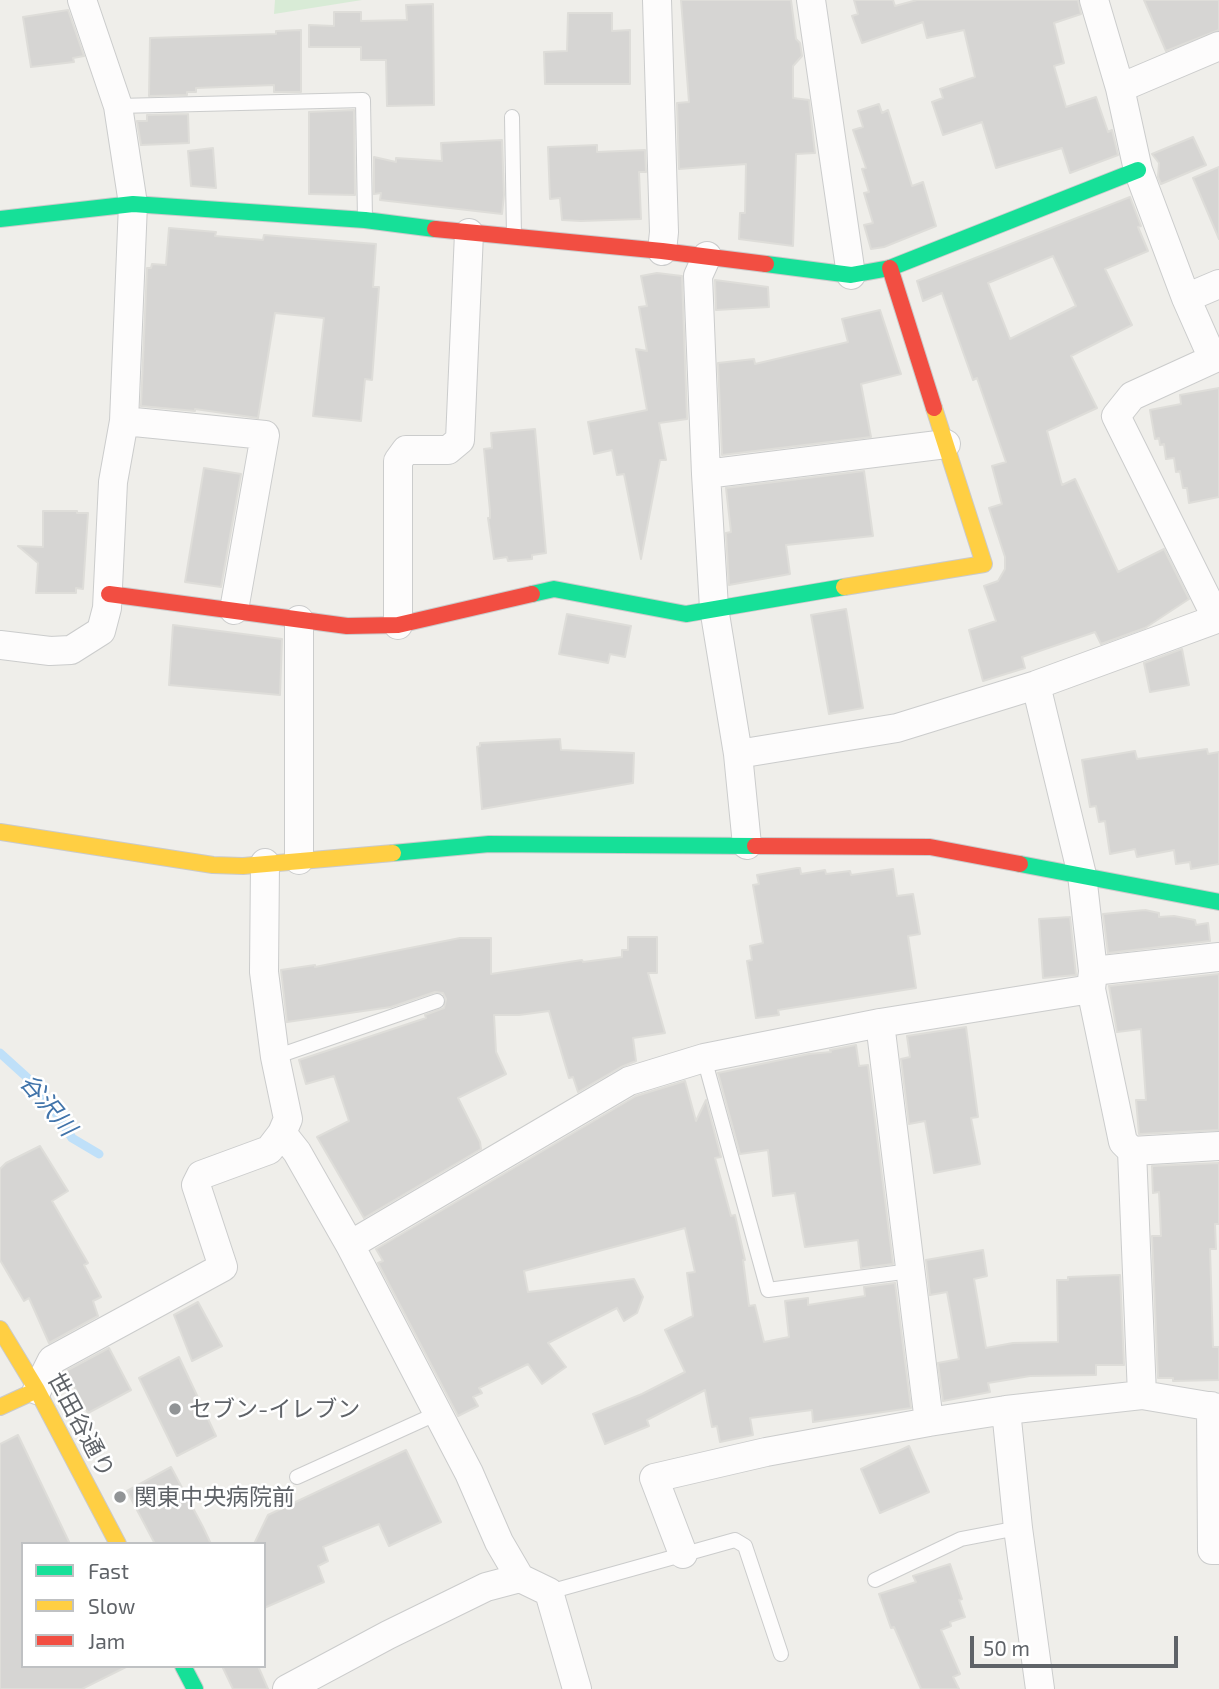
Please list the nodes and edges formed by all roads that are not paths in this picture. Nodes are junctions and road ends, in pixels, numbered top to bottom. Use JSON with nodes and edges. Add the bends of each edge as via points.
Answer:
{"nodes":[{"id":1,"x":82,"y":0,"type":"edge"},
{"id":2,"x":657,"y":0,"type":"edge"},
{"id":3,"x":811,"y":0,"type":"edge"},
{"id":4,"x":1094,"y":0,"type":"edge"},
{"id":5,"x":1219,"y":46,"type":"edge"},
{"id":6,"x":1120,"y":88,"type":"junction"},
{"id":7,"x":118,"y":106,"type":"junction"},
{"id":8,"x":512,"y":117,"type":"dead end"},
{"id":9,"x":1139,"y":170,"type":"junction"},
{"id":10,"x":133,"y":204,"type":"junction"},
{"id":11,"x":0,"y":219,"type":"edge"},
{"id":12,"x":365,"y":220,"type":"junction"},
{"id":13,"x":469,"y":233,"type":"junction"},
{"id":14,"x":514,"y":237,"type":"junction"},
{"id":15,"x":662,"y":251,"type":"junction"},
{"id":16,"x":706,"y":256,"type":"junction"},
{"id":17,"x":890,"y":268,"type":"junction"},
{"id":18,"x":851,"y":275,"type":"junction"},
{"id":19,"x":1219,"y":284,"type":"edge"},
{"id":20,"x":1186,"y":298,"type":"junction"},
{"id":21,"x":124,"y":421,"type":"junction"},
{"id":22,"x":946,"y":444,"type":"junction"},
{"id":23,"x":705,"y":474,"type":"junction"},
{"id":24,"x":109,"y":594,"type":"junction"},
{"id":25,"x":714,"y":608,"type":"junction"},
{"id":26,"x":234,"y":610,"type":"junction"},
{"id":27,"x":1218,"y":616,"type":"edge"},
{"id":28,"x":299,"y":620,"type":"junction"},
{"id":29,"x":398,"y":625,"type":"junction"},
{"id":30,"x":0,"y":645,"type":"edge"},
{"id":31,"x":1036,"y":684,"type":"junction"},
{"id":32,"x":738,"y":754,"type":"junction"},
{"id":33,"x":0,"y":832,"type":"edge"},
{"id":34,"x":747,"y":845,"type":"junction"},
{"id":35,"x":299,"y":860,"type":"junction"},
{"id":36,"x":265,"y":863,"type":"junction"},
{"id":37,"x":1082,"y":875,"type":"junction"},
{"id":38,"x":1219,"y":902,"type":"edge"},
{"id":39,"x":1219,"y":957,"type":"edge"},
{"id":40,"x":1092,"y":980,"type":"junction"},
{"id":41,"x":437,"y":1001,"type":"dead end"},
{"id":42,"x":880,"y":1023,"type":"junction"},
{"id":43,"x":275,"y":1057,"type":"junction"},
{"id":44,"x":704,"y":1058,"type":"junction"},
{"id":45,"x":282,"y":1133,"type":"junction"},
{"id":46,"x":1219,"y":1146,"type":"edge"},
{"id":47,"x":1132,"y":1151,"type":"junction"},
{"id":48,"x":350,"y":1245,"type":"junction"},
{"id":49,"x":910,"y":1271,"type":"junction"},
{"id":50,"x":0,"y":1329,"type":"edge"},
{"id":51,"x":37,"y":1390,"type":"junction"},
{"id":52,"x":1142,"y":1395,"type":"junction"},
{"id":53,"x":0,"y":1407,"type":"edge"},
{"id":54,"x":1215,"y":1407,"type":"edge"},
{"id":55,"x":1006,"y":1410,"type":"junction"},
{"id":56,"x":438,"y":1413,"type":"junction"},
{"id":57,"x":929,"y":1422,"type":"junction"},
{"id":58,"x":297,"y":1477,"type":"dead end"},
{"id":59,"x":1017,"y":1528,"type":"junction"},
{"id":60,"x":117,"y":1542,"type":"edge"},
{"id":61,"x":1219,"y":1550,"type":"edge"},
{"id":62,"x":683,"y":1554,"type":"junction"},
{"id":63,"x":520,"y":1578,"type":"junction"},
{"id":64,"x":875,"y":1580,"type":"dead end"},
{"id":65,"x":549,"y":1592,"type":"junction"},
{"id":66,"x":781,"y":1654,"type":"dead end"},
{"id":67,"x":184,"y":1668,"type":"edge"},
{"id":68,"x":195,"y":1689,"type":"edge"},
{"id":69,"x":287,"y":1689,"type":"edge"},
{"id":70,"x":577,"y":1689,"type":"edge"},
{"id":71,"x":1040,"y":1689,"type":"edge"}],
"edges":[{"from":1,"to":7,"type":"street"},
{"from":2,"to":15,"type":"street"},
{"from":3,"to":18,"type":"street"},
{"from":4,"to":6,"type":"street"},
{"from":5,"to":6,"type":"street"},
{"from":6,"to":9,"type":"street"},
{"from":7,"to":10,"type":"street"},
{"from":7,"to":12,"type":"lane","via":[[363,100]]},
{"from":8,"to":14,"type":"lane"},
{"from":9,"to":17,"type":"street"},
{"from":9,"to":20,"type":"street"},
{"from":10,"to":11,"type":"street"},
{"from":10,"to":12,"type":"street"},
{"from":10,"to":21,"type":"street"},
{"from":12,"to":13,"type":"street"},
{"from":13,"to":14,"type":"street"},
{"from":13,"to":29,"type":"street","via":[[460,440],[449,450],[406,450],[398,461]]},
{"from":14,"to":15,"type":"street"},
{"from":15,"to":16,"type":"street"},
{"from":16,"to":18,"type":"street"},
{"from":16,"to":23,"type":"street","via":[[698,276]]},
{"from":17,"to":18,"type":"street"},
{"from":17,"to":22,"type":"street"},
{"from":19,"to":20,"type":"street"},
{"from":20,"to":27,"type":"street","via":[[1213,359],[1132,396],[1116,416]]},
{"from":21,"to":24,"type":"street","via":[[113,482]]},
{"from":21,"to":26,"type":"street","via":[[265,435]]},
{"from":22,"to":23,"type":"street"},
{"from":22,"to":25,"type":"street","via":[[984,564]]},
{"from":23,"to":25,"type":"street"},
{"from":24,"to":26,"type":"street"},
{"from":24,"to":30,"type":"street","via":[[101,631],[71,650]]},
{"from":25,"to":29,"type":"street","via":[[686,614],[554,589]]},
{"from":25,"to":32,"type":"street"},
{"from":26,"to":28,"type":"street"},
{"from":27,"to":31,"type":"street"},
{"from":28,"to":29,"type":"street","via":[[347,626]]},
{"from":28,"to":35,"type":"street"},
{"from":31,"to":32,"type":"street","via":[[897,728]]},
{"from":31,"to":37,"type":"street"},
{"from":32,"to":34,"type":"street"},
{"from":33,"to":36,"type":"street","via":[[213,864]]},
{"from":34,"to":35,"type":"street","via":[[489,844]]},
{"from":34,"to":37,"type":"street","via":[[930,846]]},
{"from":35,"to":36,"type":"street"},
{"from":36,"to":43,"type":"street","via":[[264,972]]},
{"from":37,"to":38,"type":"street"},
{"from":37,"to":40,"type":"street"},
{"from":39,"to":40,"type":"street"},
{"from":40,"to":42,"type":"street"},
{"from":40,"to":47,"type":"street","via":[[1123,1142]]},
{"from":41,"to":43,"type":"lane"},
{"from":42,"to":44,"type":"street"},
{"from":42,"to":49,"type":"street"},
{"from":43,"to":45,"type":"street","via":[[288,1119]]},
{"from":44,"to":48,"type":"street","via":[[629,1081]]},
{"from":44,"to":49,"type":"lane","via":[[768,1290]]},
{"from":45,"to":48,"type":"street"},
{"from":45,"to":51,"type":"street","via":[[269,1150],[201,1175],[196,1185],[223,1267],[52,1360]]},
{"from":46,"to":47,"type":"street"},
{"from":47,"to":52,"type":"street"},
{"from":48,"to":56,"type":"street"},
{"from":49,"to":57,"type":"street"},
{"from":50,"to":51,"type":"street","name":"世田谷通り"},
{"from":51,"to":53,"type":"street"},
{"from":51,"to":60,"type":"street","name":"世田谷通り"},
{"from":52,"to":54,"type":"street"},
{"from":52,"to":55,"type":"street"},
{"from":54,"to":61,"type":"street","via":[[1212,1550]]},
{"from":55,"to":57,"type":"street"},
{"from":55,"to":59,"type":"street"},
{"from":56,"to":58,"type":"lane"},
{"from":56,"to":63,"type":"street"},
{"from":57,"to":62,"type":"street","via":[[654,1478]]},
{"from":59,"to":64,"type":"lane","via":[[961,1539]]},
{"from":59,"to":71,"type":"street"},
{"from":62,"to":65,"type":"lane"},
{"from":62,"to":66,"type":"lane","via":[[735,1540],[745,1546]]},
{"from":63,"to":65,"type":"street"},
{"from":63,"to":69,"type":"street","via":[[486,1587]]},
{"from":65,"to":70,"type":"street"},
{"from":67,"to":68,"type":"street"}]}
